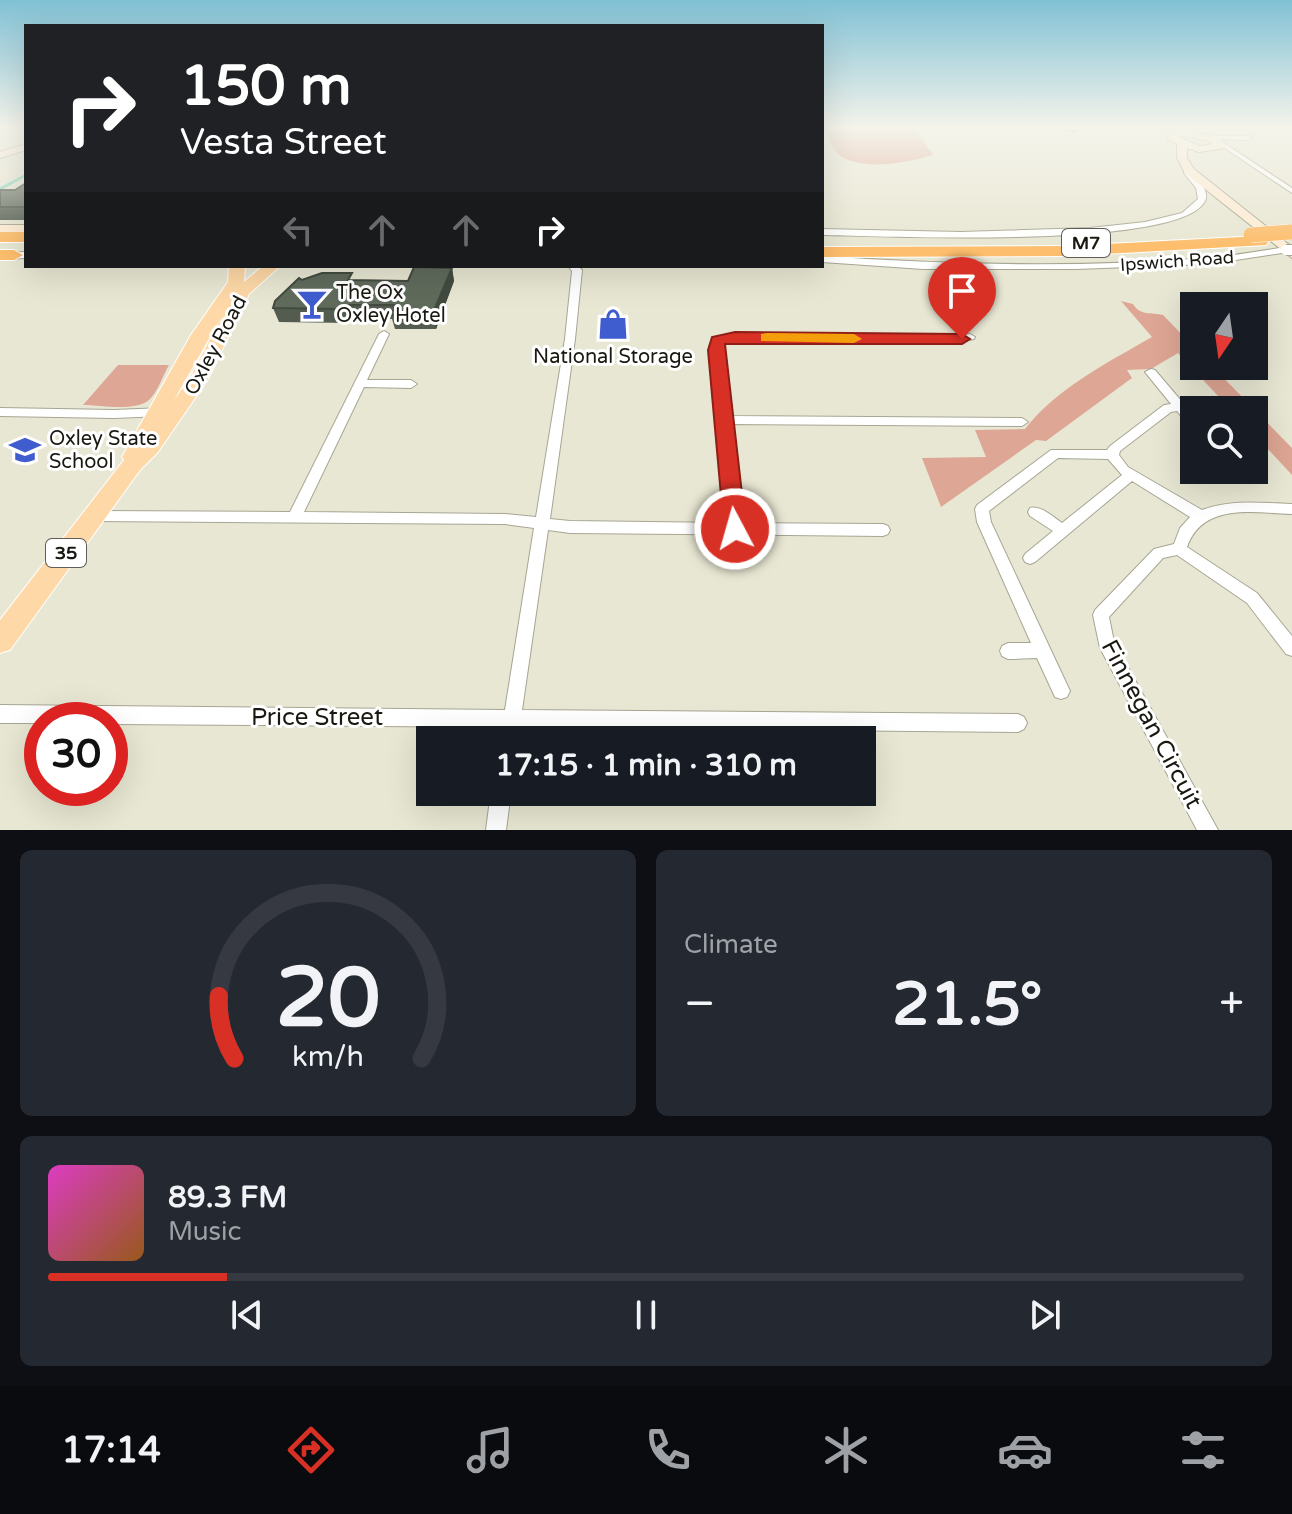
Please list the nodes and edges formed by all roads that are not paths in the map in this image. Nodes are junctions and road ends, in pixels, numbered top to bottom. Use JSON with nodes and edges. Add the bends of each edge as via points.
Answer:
{"nodes":[{"id":1,"x":1187,"y":168,"type":"edge"},
{"id":2,"x":1191,"y":168,"type":"edge"},
{"id":3,"x":1258,"y":168,"type":"edge"},
{"id":4,"x":1189,"y":171,"type":"junction"},
{"id":5,"x":1292,"y":191,"type":"edge"},
{"id":6,"x":0,"y":229,"type":"edge"},
{"id":7,"x":24,"y":229,"type":"edge"},
{"id":8,"x":824,"y":232,"type":"edge"},
{"id":9,"x":0,"y":237,"type":"edge"},
{"id":10,"x":24,"y":237,"type":"edge"},
{"id":11,"x":824,"y":242,"type":"edge"},
{"id":12,"x":1281,"y":244,"type":"edge"},
{"id":13,"x":824,"y":252,"type":"edge"},
{"id":14,"x":824,"y":259,"type":"edge"},
{"id":15,"x":854,"y":266,"type":"dead end"},
{"id":16,"x":932,"y":266,"type":"junction"},
{"id":17,"x":239,"y":268,"type":"edge"},
{"id":18,"x":270,"y":268,"type":"edge"},
{"id":19,"x":574,"y":273,"type":"edge"},
{"id":20,"x":384,"y":334,"type":"dead end"},
{"id":21,"x":970,"y":337,"type":"dead end"},
{"id":22,"x":1151,"y":372,"type":"dead end"},
{"id":23,"x":359,"y":383,"type":"junction"},
{"id":24,"x":411,"y":384,"type":"dead end"},
{"id":25,"x":1180,"y":407,"type":"joint"},
{"id":26,"x":167,"y":411,"type":"junction"},
{"id":27,"x":0,"y":412,"type":"edge"},
{"id":28,"x":723,"y":420,"type":"junction"},
{"id":29,"x":1022,"y":422,"type":"dead end"},
{"id":30,"x":1112,"y":455,"type":"junction"},
{"id":31,"x":1131,"y":475,"type":"junction"},
{"id":32,"x":1292,"y":509,"type":"edge"},
{"id":33,"x":1035,"y":512,"type":"dead end"},
{"id":34,"x":1199,"y":515,"type":"junction"},
{"id":35,"x":94,"y":516,"type":"junction"},
{"id":36,"x":294,"y":518,"type":"junction"},
{"id":37,"x":542,"y":523,"type":"junction"},
{"id":38,"x":735,"y":529,"type":"junction"},
{"id":39,"x":883,"y":530,"type":"dead end"},
{"id":40,"x":1063,"y":531,"type":"junction"},
{"id":41,"x":1179,"y":549,"type":"junction"},
{"id":42,"x":1030,"y":558,"type":"dead end"},
{"id":43,"x":0,"y":641,"type":"edge"},
{"id":44,"x":1292,"y":649,"type":"edge"},
{"id":45,"x":1042,"y":650,"type":"junction"},
{"id":46,"x":1008,"y":651,"type":"dead end"},
{"id":47,"x":1061,"y":691,"type":"dead end"},
{"id":48,"x":0,"y":714,"type":"edge"},
{"id":49,"x":513,"y":718,"type":"junction"},
{"id":50,"x":1018,"y":723,"type":"dead end"},
{"id":51,"x":512,"y":726,"type":"edge"},
{"id":52,"x":499,"y":806,"type":"edge"},
{"id":53,"x":496,"y":830,"type":"edge"},
{"id":54,"x":1208,"y":830,"type":"edge"}],
"edges":[{"from":1,"to":4,"type":"main road"},
{"from":2,"to":12,"type":"main road"},
{"from":3,"to":5,"type":"street"},
{"from":4,"to":8,"type":"street","name":"Ipswich Road","via":[[1201,191],[1197,208],[1154,225],[1042,233]]},
{"from":4,"to":12,"type":"main road"},
{"from":6,"to":7,"type":"main road"},
{"from":9,"to":10,"type":"highway"},
{"from":11,"to":12,"type":"highway","number":"M7"},
{"from":12,"to":13,"type":"highway","number":"M7","via":[[1077,255]]},
{"from":12,"to":16,"type":"street","name":"Ipswich Road","via":[[1185,262]]},
{"from":14,"to":16,"type":"street","name":"Ipswich Road"},
{"from":15,"to":16,"type":"street"},
{"from":17,"to":26,"type":"main road","name":"Oxley Road","number":"35","via":[[236,282],[200,335]]},
{"from":18,"to":26,"type":"main road","name":"Oxley Road","number":"35","via":[[238,298],[209,362]]},
{"from":19,"to":37,"type":"street","via":[[568,352]]},
{"from":20,"to":23,"type":"street"},
{"from":21,"to":28,"type":"street","via":[[722,339],[716,350]]},
{"from":22,"to":25,"type":"street"},
{"from":23,"to":24,"type":"street"},
{"from":23,"to":36,"type":"street"},
{"from":25,"to":30,"type":"street","via":[[1168,408]]},
{"from":26,"to":27,"type":"street"},
{"from":26,"to":35,"type":"main road","name":"Oxley Road","number":"35","via":[[151,447]]},
{"from":28,"to":29,"type":"street"},
{"from":28,"to":38,"type":"street"},
{"from":30,"to":31,"type":"street"},
{"from":30,"to":45,"type":"street","via":[[1055,453],[982,509]]},
{"from":31,"to":34,"type":"street"},
{"from":31,"to":40,"type":"street"},
{"from":32,"to":34,"type":"street","via":[[1217,509]]},
{"from":33,"to":40,"type":"street"},
{"from":34,"to":41,"type":"street","via":[[1182,534]]},
{"from":35,"to":36,"type":"street"},
{"from":35,"to":43,"type":"main road","name":"Oxley Road","number":"35"},
{"from":36,"to":37,"type":"street"},
{"from":37,"to":38,"type":"street"},
{"from":37,"to":49,"type":"street"},
{"from":38,"to":39,"type":"street"},
{"from":40,"to":42,"type":"street"},
{"from":41,"to":44,"type":"street","via":[[1252,598]]},
{"from":41,"to":54,"type":"street","name":"Finnegan Circuit","via":[[1159,553],[1101,615],[1101,627]]},
{"from":45,"to":46,"type":"street"},
{"from":45,"to":47,"type":"street"},
{"from":48,"to":49,"type":"street","name":"Price Street"},
{"from":49,"to":50,"type":"street","name":"Price Street"},
{"from":49,"to":51,"type":"street"},
{"from":52,"to":53,"type":"street"}]}
